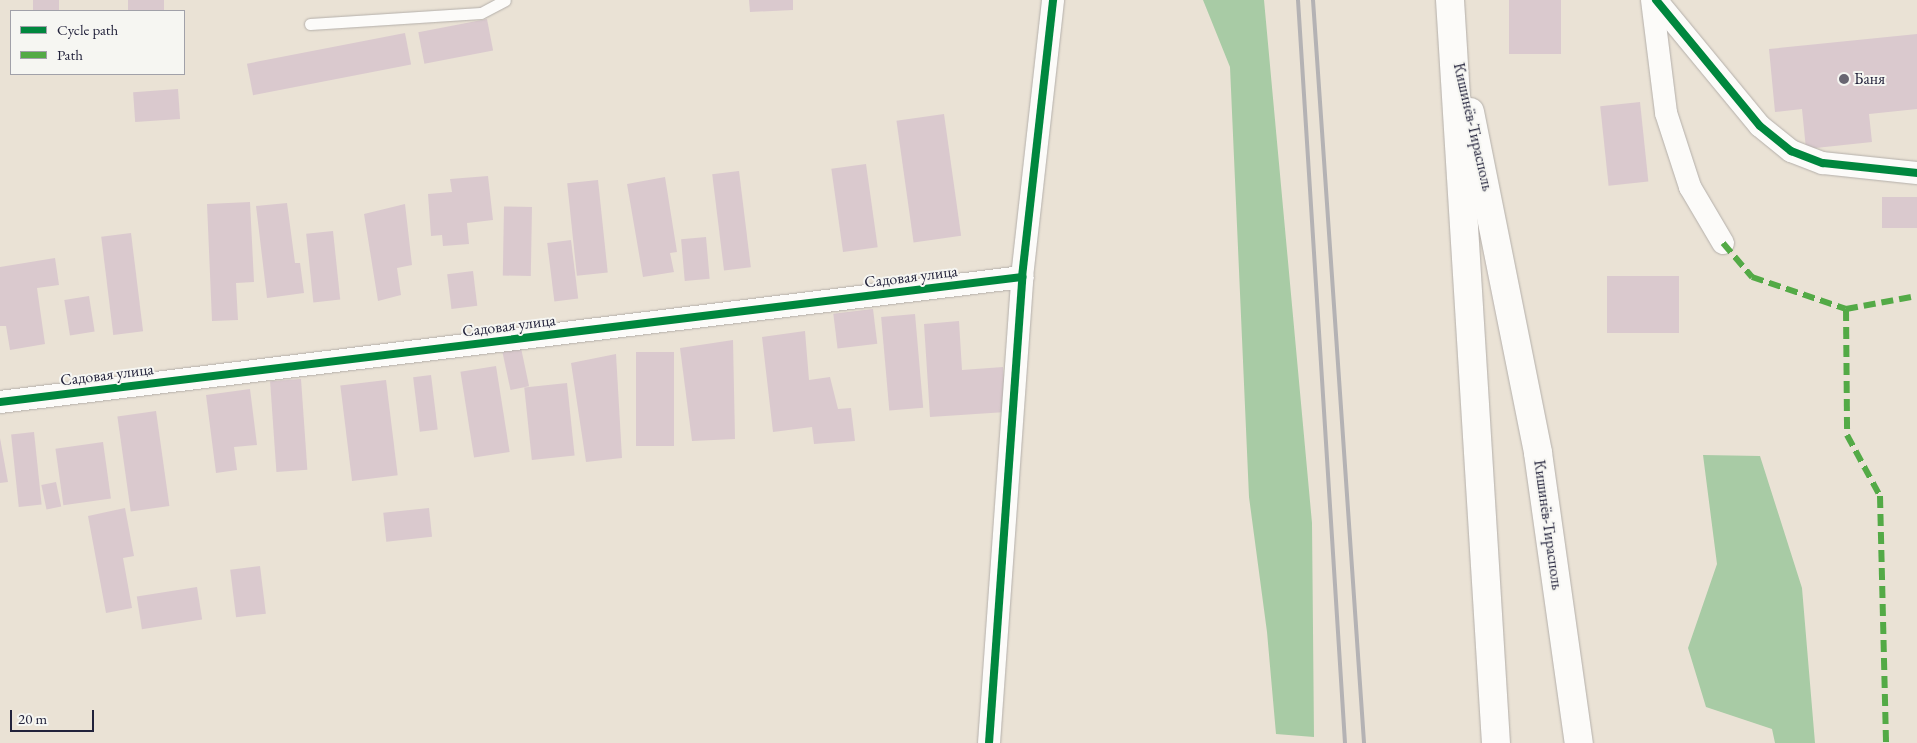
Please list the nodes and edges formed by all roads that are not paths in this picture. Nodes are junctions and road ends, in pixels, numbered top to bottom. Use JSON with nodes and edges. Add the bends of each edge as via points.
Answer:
{"nodes":[{"id":1,"x":504,"y":0,"type":"edge"},
{"id":2,"x":1053,"y":0,"type":"edge"},
{"id":3,"x":1450,"y":0,"type":"edge"},
{"id":4,"x":1652,"y":0,"type":"edge"},
{"id":5,"x":1656,"y":0,"type":"edge"},
{"id":6,"x":310,"y":24,"type":"dead end"},
{"id":7,"x":1455,"y":49,"type":"junction"},
{"id":8,"x":1917,"y":173,"type":"edge"},
{"id":9,"x":1723,"y":243,"type":"dead end"},
{"id":10,"x":1022,"y":277,"type":"junction"},
{"id":11,"x":0,"y":402,"type":"edge"},
{"id":12,"x":989,"y":743,"type":"edge"},
{"id":13,"x":1496,"y":743,"type":"edge"},
{"id":14,"x":1579,"y":743,"type":"edge"}],
"edges":[{"from":1,"to":6,"type":"lane","via":[[481,13]]},
{"from":2,"to":10,"type":"street"},
{"from":3,"to":7,"type":"main road"},
{"from":4,"to":9,"type":"street","via":[[1666,114],[1690,187]]},
{"from":5,"to":8,"type":"street","via":[[1760,126],[1791,151],[1823,163]]},
{"from":7,"to":13,"type":"main road","name":"Кишинёв-Тирасполь","via":[[1462,224]]},
{"from":7,"to":14,"type":"main road","name":"Кишинёв-Тирасполь","via":[[1486,181],[1538,453]]},
{"from":10,"to":11,"type":"street","name":"Садовая улица"},
{"from":10,"to":12,"type":"street"}]}
